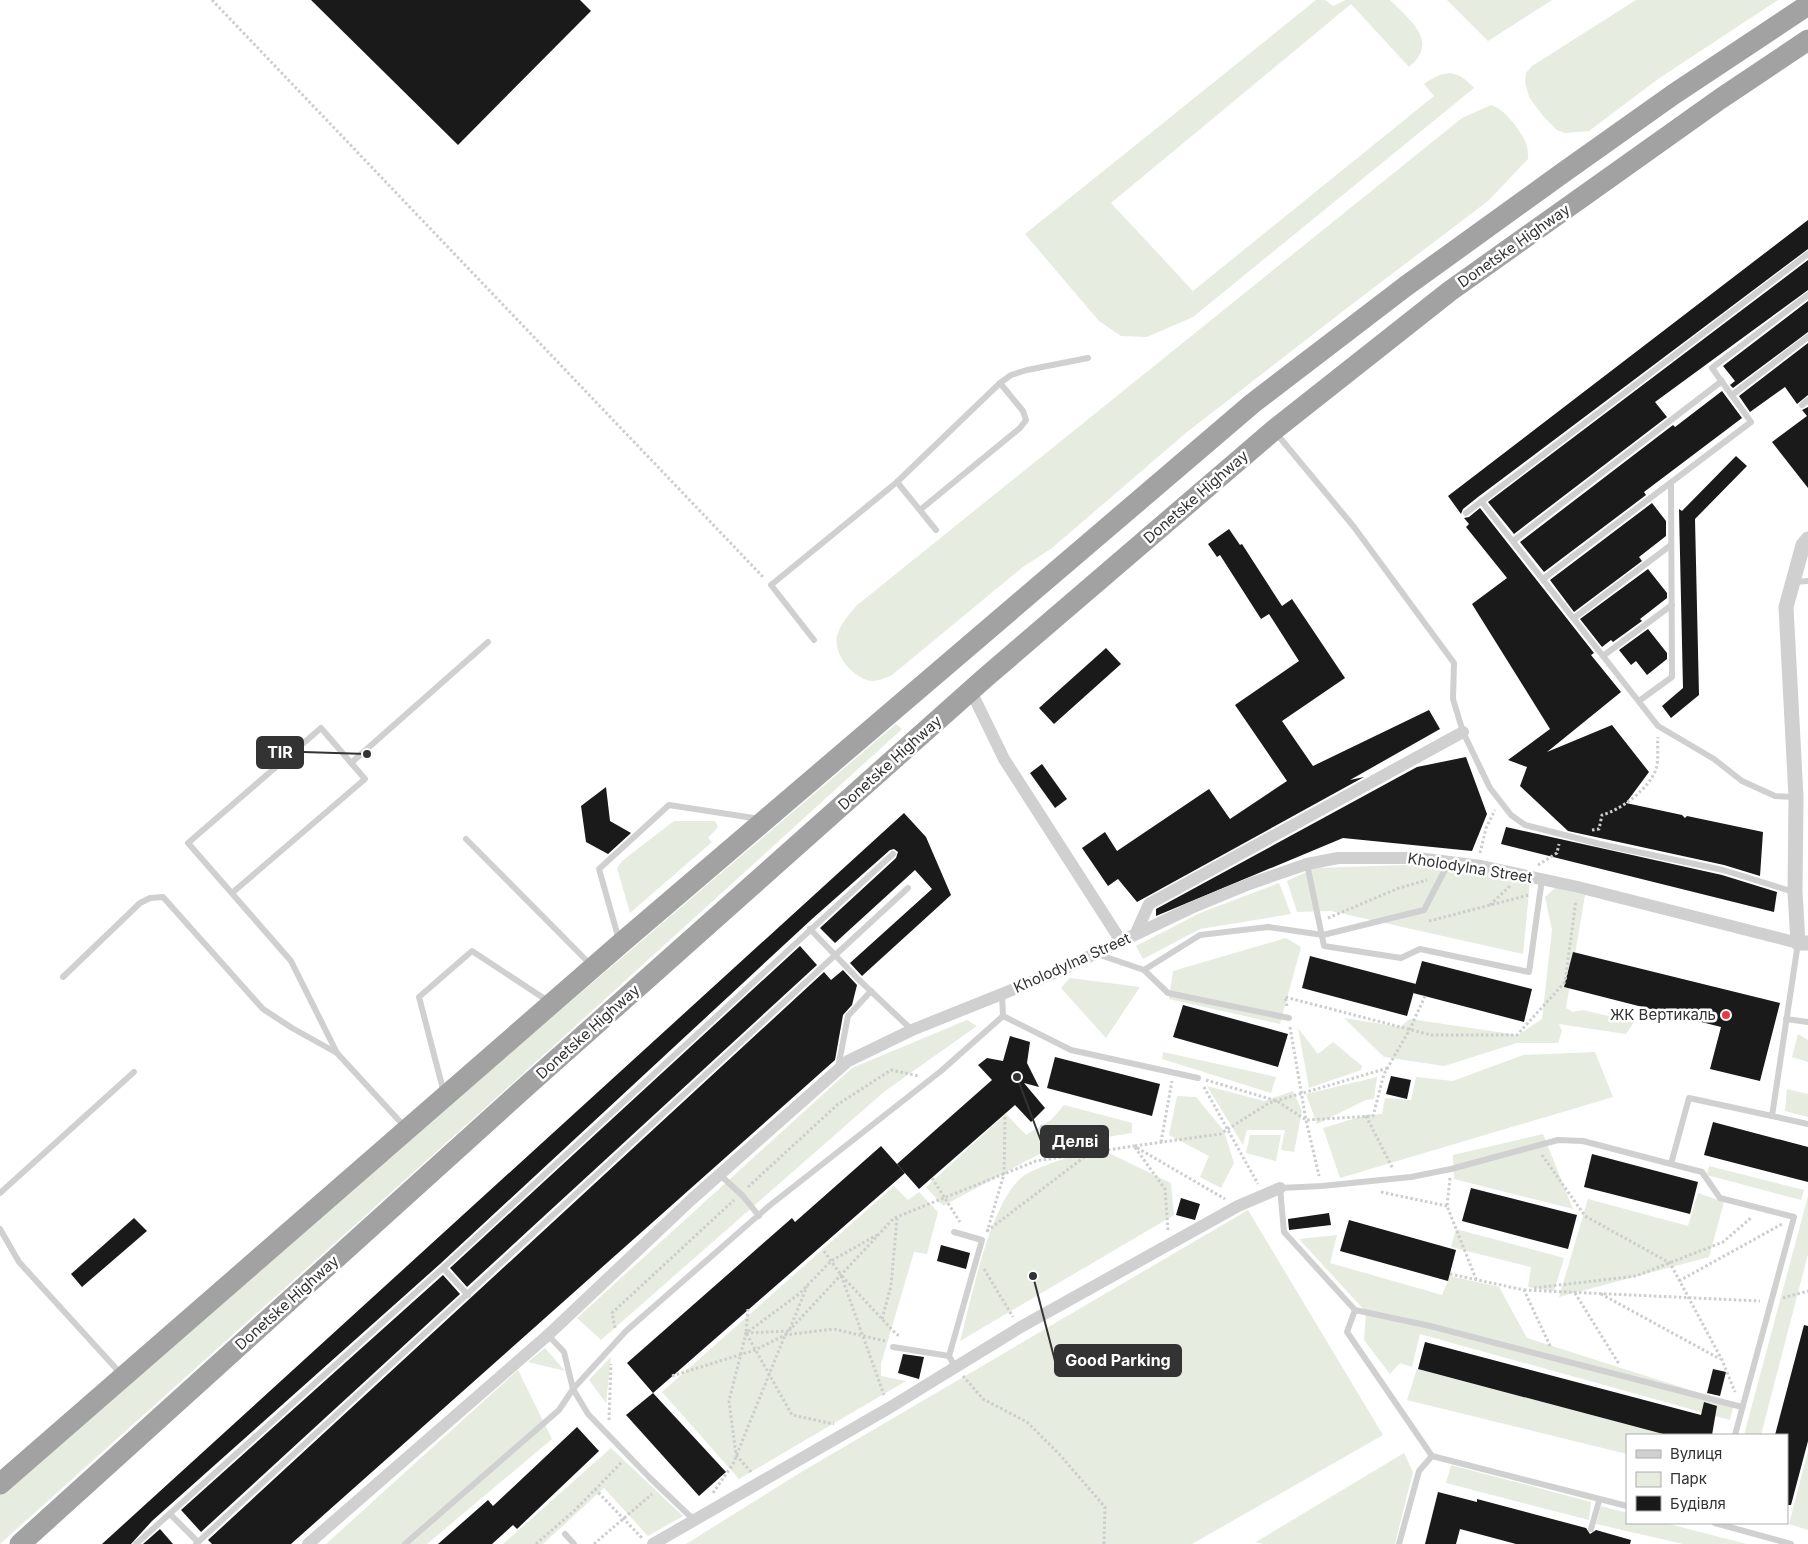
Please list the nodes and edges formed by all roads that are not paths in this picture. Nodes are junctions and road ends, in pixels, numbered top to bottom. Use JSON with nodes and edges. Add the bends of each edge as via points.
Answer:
{"nodes":[{"id":1,"x":1808,"y":5,"type":"edge"},
{"id":2,"x":1808,"y":40,"type":"edge"},
{"id":3,"x":1808,"y":254,"type":"edge"},
{"id":4,"x":1808,"y":294,"type":"edge"},
{"id":5,"x":1808,"y":337,"type":"edge"},
{"id":6,"x":1088,"y":358,"type":"dead end"},
{"id":7,"x":1722,"y":381,"type":"junction"},
{"id":8,"x":1000,"y":383,"type":"junction"},
{"id":9,"x":1732,"y":395,"type":"junction"},
{"id":10,"x":1808,"y":400,"type":"edge"},
{"id":11,"x":1802,"y":405,"type":"dead end"},
{"id":12,"x":1274,"y":430,"type":"junction"},
{"id":13,"x":897,"y":482,"type":"junction"},
{"id":14,"x":1671,"y":483,"type":"junction"},
{"id":15,"x":1482,"y":502,"type":"junction"},
{"id":16,"x":920,"y":510,"type":"junction"},
{"id":17,"x":1466,"y":513,"type":"dead end"},
{"id":18,"x":936,"y":530,"type":"dead end"},
{"id":19,"x":1808,"y":539,"type":"edge"},
{"id":20,"x":1513,"y":541,"type":"junction"},
{"id":21,"x":1671,"y":545,"type":"junction"},
{"id":22,"x":1543,"y":579,"type":"junction"},
{"id":23,"x":1808,"y":581,"type":"edge"},
{"id":24,"x":1792,"y":582,"type":"junction"},
{"id":25,"x":1672,"y":605,"type":"junction"},
{"id":26,"x":1574,"y":618,"type":"junction"},
{"id":27,"x":814,"y":640,"type":"dead end"},
{"id":28,"x":488,"y":642,"type":"dead end"},
{"id":29,"x":1604,"y":656,"type":"junction"},
{"id":30,"x":971,"y":691,"type":"junction"},
{"id":31,"x":1639,"y":701,"type":"junction"},
{"id":32,"x":1463,"y":732,"type":"junction"},
{"id":33,"x":351,"y":763,"type":"junction"},
{"id":34,"x":1796,"y":797,"type":"junction"},
{"id":35,"x":768,"y":820,"type":"junction"},
{"id":36,"x":466,"y":839,"type":"dead end"},
{"id":37,"x":893,"y":854,"type":"dead end"},
{"id":38,"x":1449,"y":862,"type":"junction"},
{"id":39,"x":1307,"y":864,"type":"junction"},
{"id":40,"x":1542,"y":879,"type":"junction"},
{"id":41,"x":908,"y":888,"type":"dead end"},
{"id":42,"x":1795,"y":892,"type":"junction"},
{"id":43,"x":232,"y":893,"type":"junction"},
{"id":44,"x":810,"y":928,"type":"junction"},
{"id":45,"x":1136,"y":933,"type":"junction"},
{"id":46,"x":1322,"y":935,"type":"junction"},
{"id":47,"x":1121,"y":941,"type":"junction"},
{"id":48,"x":1803,"y":943,"type":"edge"},
{"id":49,"x":620,"y":944,"type":"junction"},
{"id":50,"x":835,"y":954,"type":"junction"},
{"id":51,"x":1096,"y":954,"type":"junction"},
{"id":52,"x":594,"y":968,"type":"junction"},
{"id":53,"x":1144,"y":970,"type":"junction"},
{"id":54,"x":63,"y":976,"type":"dead end"},
{"id":55,"x":871,"y":991,"type":"junction"},
{"id":56,"x":1002,"y":994,"type":"junction"},
{"id":57,"x":553,"y":1005,"type":"junction"},
{"id":58,"x":1003,"y":1016,"type":"junction"},
{"id":59,"x":1289,"y":1018,"type":"road end"},
{"id":60,"x":1786,"y":1020,"type":"junction"},
{"id":61,"x":1808,"y":1022,"type":"edge"},
{"id":62,"x":912,"y":1030,"type":"junction"},
{"id":63,"x":337,"y":1053,"type":"junction"},
{"id":64,"x":838,"y":1070,"type":"junction"},
{"id":65,"x":134,"y":1072,"type":"dead end"},
{"id":66,"x":1198,"y":1078,"type":"road end"},
{"id":67,"x":445,"y":1099,"type":"junction"},
{"id":68,"x":1772,"y":1116,"type":"junction"},
{"id":69,"x":1808,"y":1124,"type":"edge"},
{"id":70,"x":408,"y":1130,"type":"junction"},
{"id":71,"x":1671,"y":1164,"type":"junction"},
{"id":72,"x":719,"y":1174,"type":"junction"},
{"id":73,"x":1280,"y":1188,"type":"junction"},
{"id":74,"x":0,"y":1194,"type":"edge"},
{"id":75,"x":759,"y":1216,"type":"junction"},
{"id":76,"x":0,"y":1229,"type":"edge"},
{"id":77,"x":954,"y":1232,"type":"dead end"},
{"id":78,"x":444,"y":1268,"type":"junction"},
{"id":79,"x":468,"y":1296,"type":"junction"},
{"id":80,"x":1356,"y":1310,"type":"junction"},
{"id":81,"x":548,"y":1335,"type":"junction"},
{"id":82,"x":893,"y":1345,"type":"road end"},
{"id":83,"x":952,"y":1362,"type":"junction"},
{"id":84,"x":123,"y":1376,"type":"junction"},
{"id":85,"x":573,"y":1388,"type":"junction"},
{"id":86,"x":1742,"y":1407,"type":"junction"},
{"id":87,"x":1735,"y":1434,"type":"edge"},
{"id":88,"x":1432,"y":1456,"type":"junction"},
{"id":89,"x":0,"y":1484,"type":"edge"},
{"id":90,"x":1599,"y":1501,"type":"junction"},
{"id":91,"x":1626,"y":1506,"type":"edge"},
{"id":92,"x":170,"y":1514,"type":"junction"},
{"id":93,"x":694,"y":1520,"type":"junction"},
{"id":94,"x":1717,"y":1524,"type":"edge"},
{"id":95,"x":1592,"y":1529,"type":"dead end"},
{"id":96,"x":565,"y":1534,"type":"dead end"},
{"id":97,"x":197,"y":1543,"type":"edge"},
{"id":98,"x":20,"y":1544,"type":"edge"},
{"id":99,"x":136,"y":1544,"type":"edge"},
{"id":100,"x":308,"y":1544,"type":"edge"},
{"id":101,"x":405,"y":1544,"type":"edge"},
{"id":102,"x":574,"y":1544,"type":"edge"},
{"id":103,"x":653,"y":1544,"type":"edge"},
{"id":104,"x":1399,"y":1544,"type":"edge"},
{"id":105,"x":1791,"y":1544,"type":"edge"}],
"edges":[{"from":1,"to":35,"type":"highway","name":"Donetske Highway","via":[[1564,172],[1406,286],[1253,403]]},
{"from":2,"to":12,"type":"highway","name":"Donetske Highway","via":[[1450,291]]},
{"from":3,"to":15,"type":"lane"},
{"from":4,"to":7,"type":"lane","via":[[1712,368]]},
{"from":5,"to":9,"type":"lane"},
{"from":6,"to":8,"type":"lane","via":[[1027,370]]},
{"from":7,"to":9,"type":"lane"},
{"from":7,"to":20,"type":"lane"},
{"from":8,"to":13,"type":"lane"},
{"from":8,"to":16,"type":"lane","via":[[1024,410],[1026,420]]},
{"from":9,"to":14,"type":"lane","via":[[1752,422]]},
{"from":10,"to":11,"type":"lane"},
{"from":12,"to":30,"type":"highway","name":"Donetske Highway"},
{"from":12,"to":32,"type":"lane","via":[[1354,527],[1454,663],[1453,699]]},
{"from":13,"to":16,"type":"lane"},
{"from":13,"to":27,"type":"lane","via":[[771,585]]},
{"from":14,"to":21,"type":"lane"},
{"from":14,"to":22,"type":"lane"},
{"from":15,"to":17,"type":"lane"},
{"from":15,"to":20,"type":"lane"},
{"from":16,"to":18,"type":"lane"},
{"from":19,"to":24,"type":"street","via":[[1802,545]]},
{"from":20,"to":22,"type":"lane"},
{"from":21,"to":25,"type":"lane"},
{"from":21,"to":26,"type":"lane"},
{"from":22,"to":26,"type":"lane"},
{"from":23,"to":24,"type":"lane"},
{"from":24,"to":34,"type":"street","via":[[1786,608]]},
{"from":25,"to":29,"type":"lane"},
{"from":25,"to":31,"type":"lane","via":[[1672,677]]},
{"from":26,"to":29,"type":"lane"},
{"from":28,"to":33,"type":"lane"},
{"from":29,"to":31,"type":"lane"},
{"from":30,"to":47,"type":"street","via":[[1004,759]]},
{"from":30,"to":98,"type":"highway","name":"Donetske Highway","via":[[520,1092]]},
{"from":31,"to":34,"type":"lane","via":[[1658,726],[1714,759],[1742,781],[1775,796]]},
{"from":32,"to":42,"type":"lane","via":[[1490,788],[1511,815],[1525,825],[1723,870]]},
{"from":32,"to":45,"type":"street","via":[[1149,904]]},
{"from":33,"to":43,"type":"lane","via":[[365,778]]},
{"from":33,"to":43,"type":"lane","via":[[321,728],[188,843]]},
{"from":34,"to":42,"type":"street"},
{"from":35,"to":49,"type":"highway","name":"Donetske Highway"},
{"from":35,"to":49,"type":"lane","via":[[669,805],[599,869]]},
{"from":36,"to":52,"type":"lane"},
{"from":37,"to":44,"type":"lane"},
{"from":38,"to":39,"type":"street","name":"Kholodylna Street","via":[[1418,858],[1338,858]]},
{"from":38,"to":40,"type":"street","name":"Kholodylna Street"},
{"from":38,"to":46,"type":"lane","via":[[1424,910]]},
{"from":39,"to":45,"type":"street","name":"Kholodylna Street","via":[[1207,901]]},
{"from":39,"to":46,"type":"lane"},
{"from":40,"to":46,"type":"lane","via":[[1529,972],[1420,949],[1401,958],[1324,946]]},
{"from":40,"to":48,"type":"street","name":"Kholodylna Street"},
{"from":41,"to":50,"type":"lane"},
{"from":42,"to":48,"type":"street"},
{"from":43,"to":63,"type":"lane","via":[[291,961]]},
{"from":44,"to":50,"type":"lane"},
{"from":44,"to":78,"type":"lane"},
{"from":45,"to":47,"type":"street","name":"Kholodylna Street"},
{"from":46,"to":53,"type":"lane","via":[[1268,927],[1200,935]]},
{"from":47,"to":51,"type":"street","name":"Kholodylna Street"},
{"from":48,"to":60,"type":"lane"},
{"from":49,"to":52,"type":"highway","name":"Donetske Highway"},
{"from":50,"to":55,"type":"lane"},
{"from":50,"to":79,"type":"lane"},
{"from":51,"to":53,"type":"lane"},
{"from":51,"to":56,"type":"street","name":"Kholodylna Street"},
{"from":52,"to":57,"type":"highway","name":"Donetske Highway"},
{"from":53,"to":59,"type":"lane","via":[[1168,993]]},
{"from":54,"to":63,"type":"lane","via":[[140,904],[150,898],[163,897],[263,1009]]},
{"from":55,"to":62,"type":"lane"},
{"from":55,"to":64,"type":"lane","via":[[848,1016]]},
{"from":56,"to":58,"type":"lane"},
{"from":56,"to":62,"type":"street","name":"Kholodylna Street"},
{"from":57,"to":67,"type":"highway","name":"Donetske Highway"},
{"from":57,"to":67,"type":"lane","via":[[472,951],[419,997]]},
{"from":58,"to":66,"type":"lane","via":[[1071,1050]]},
{"from":58,"to":75,"type":"lane","via":[[932,1078]]},
{"from":60,"to":61,"type":"lane"},
{"from":60,"to":68,"type":"lane"},
{"from":62,"to":64,"type":"street","name":"Kholodylna Street","via":[[848,1061]]},
{"from":63,"to":70,"type":"lane"},
{"from":64,"to":72,"type":"street","name":"Kholodylna Street"},
{"from":65,"to":74,"type":"lane"},
{"from":67,"to":70,"type":"highway","name":"Donetske Highway"},
{"from":68,"to":69,"type":"lane"},
{"from":68,"to":71,"type":"lane","via":[[1689,1098]]},
{"from":70,"to":84,"type":"highway","name":"Donetske Highway"},
{"from":71,"to":73,"type":"lane","via":[[1583,1141],[1558,1140],[1451,1169],[1398,1178]]},
{"from":71,"to":86,"type":"lane","via":[[1702,1172],[1720,1198],[1794,1217]]},
{"from":72,"to":75,"type":"lane"},
{"from":72,"to":81,"type":"street","name":"Kholodylna Street"},
{"from":73,"to":80,"type":"lane","via":[[1284,1232]]},
{"from":73,"to":83,"type":"street","via":[[1238,1206]]},
{"from":75,"to":85,"type":"lane","via":[[618,1340]]},
{"from":76,"to":84,"type":"lane","via":[[19,1262]]},
{"from":77,"to":83,"type":"lane","via":[[982,1240]]},
{"from":78,"to":79,"type":"lane"},
{"from":78,"to":92,"type":"lane"},
{"from":79,"to":97,"type":"lane"},
{"from":80,"to":86,"type":"lane"},
{"from":80,"to":88,"type":"lane","via":[[1347,1332]]},
{"from":81,"to":85,"type":"lane","via":[[564,1352]]},
{"from":81,"to":100,"type":"street","name":"Kholodylna Street"},
{"from":82,"to":83,"type":"lane"},
{"from":83,"to":93,"type":"street","via":[[889,1408]]},
{"from":84,"to":89,"type":"highway","name":"Donetske Highway"},
{"from":85,"to":93,"type":"lane","via":[[588,1414],[608,1436]]},
{"from":85,"to":101,"type":"lane","via":[[559,1410]]},
{"from":86,"to":87,"type":"lane"},
{"from":88,"to":90,"type":"lane"},
{"from":88,"to":104,"type":"lane","via":[[1419,1471]]},
{"from":90,"to":91,"type":"lane"},
{"from":90,"to":95,"type":"lane"},
{"from":92,"to":97,"type":"lane"},
{"from":92,"to":99,"type":"lane"},
{"from":93,"to":103,"type":"street"},
{"from":94,"to":105,"type":"lane"},
{"from":96,"to":102,"type":"lane"}]}
